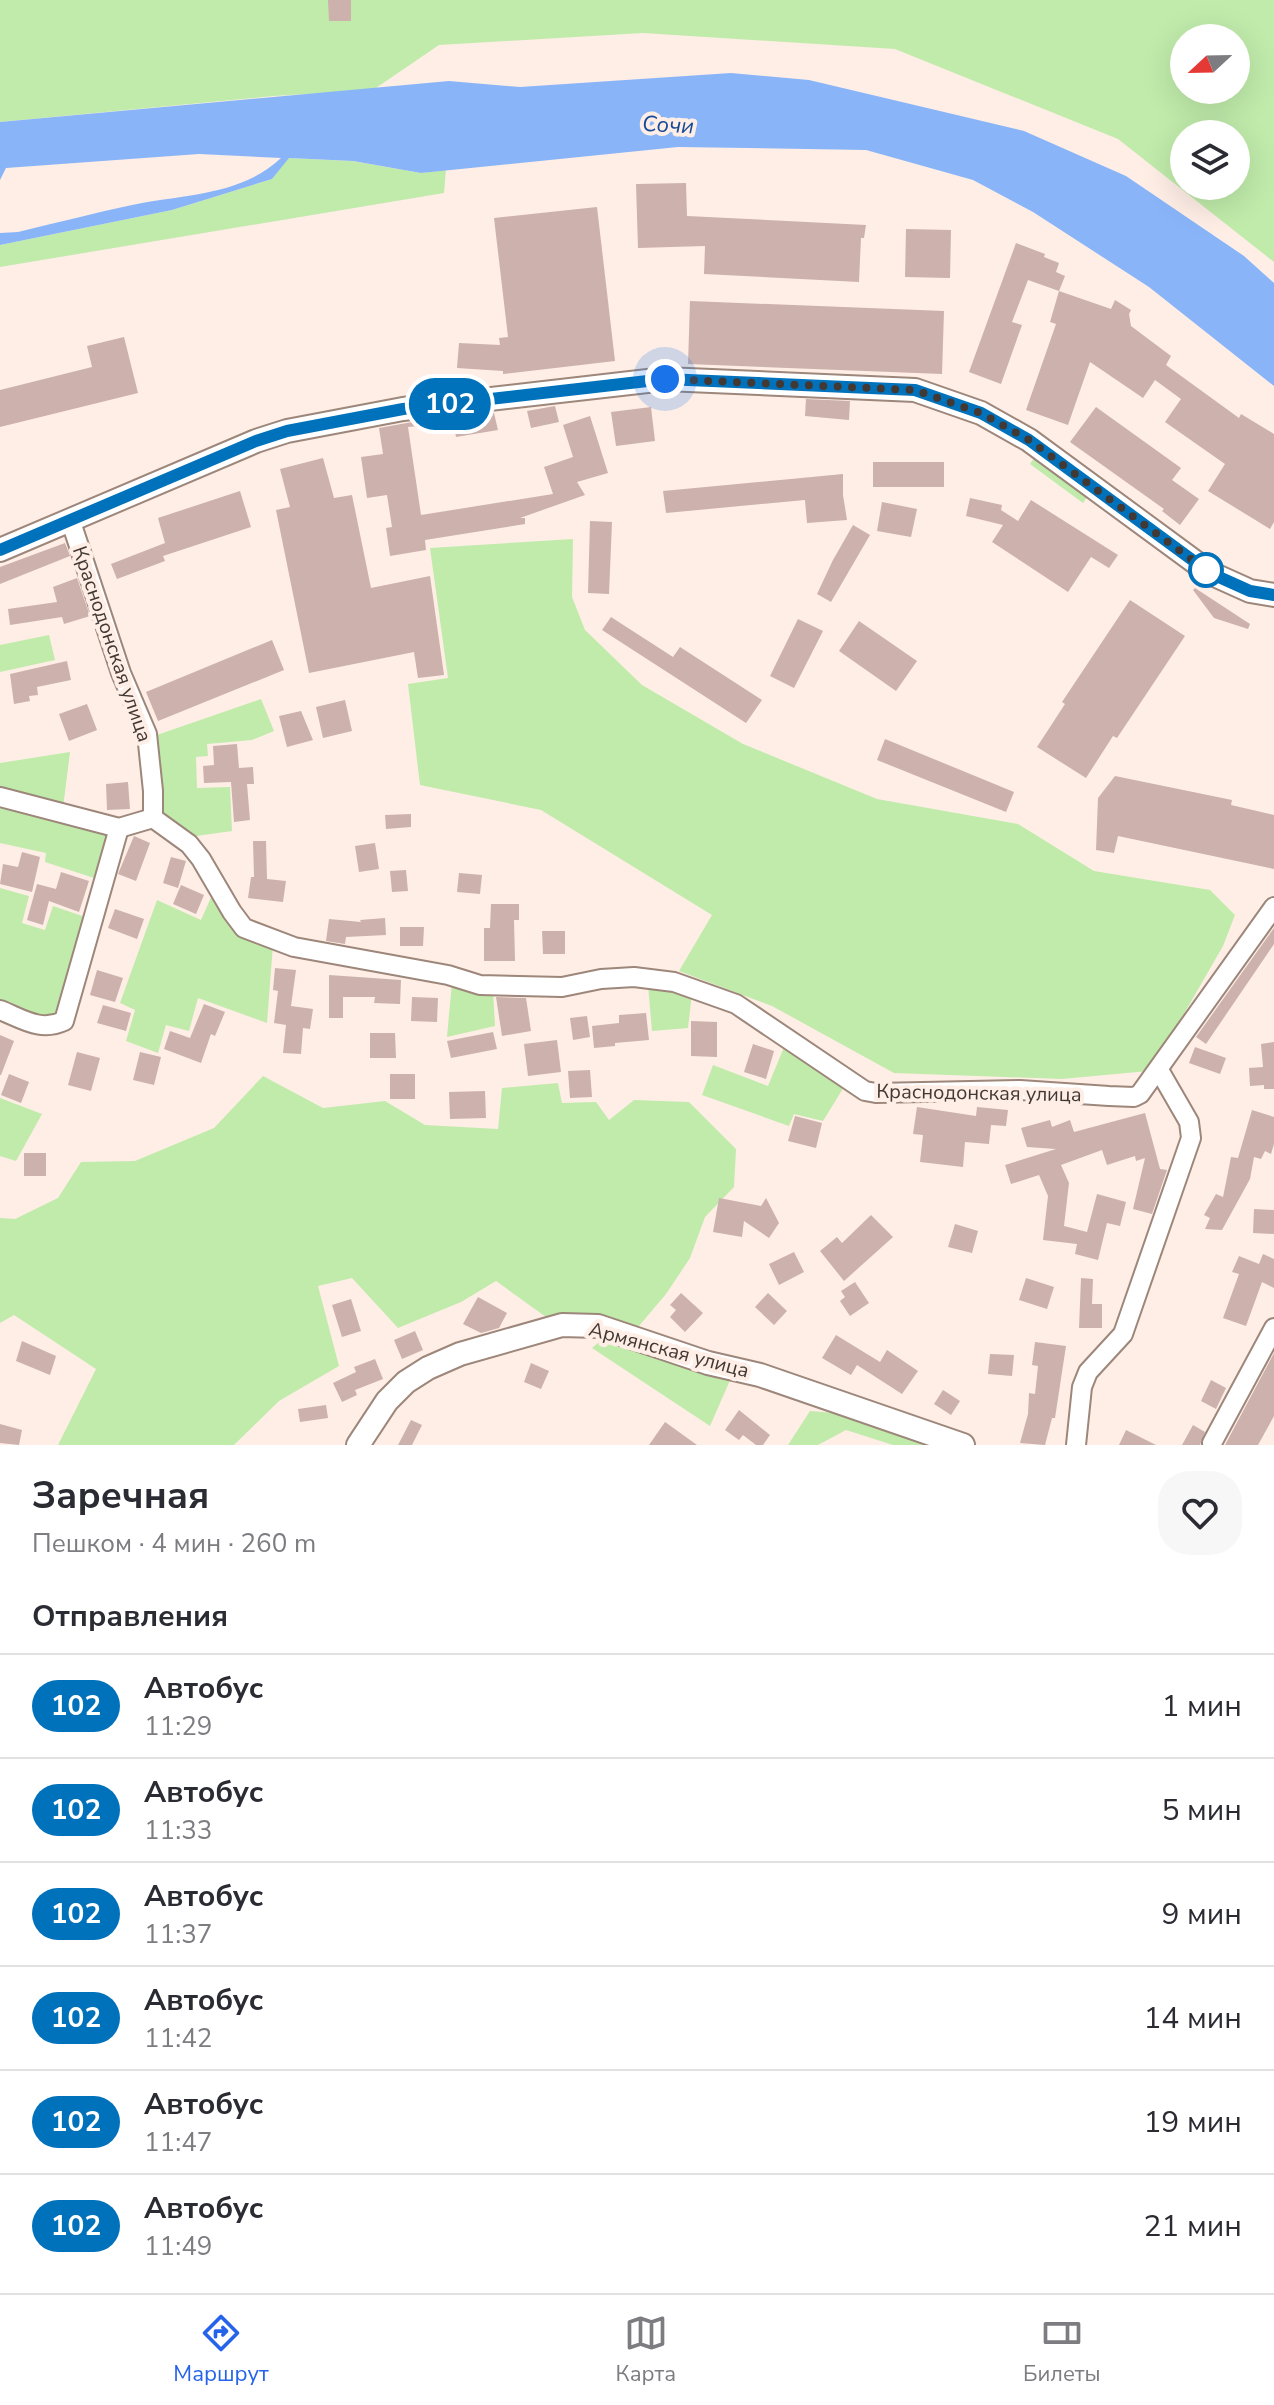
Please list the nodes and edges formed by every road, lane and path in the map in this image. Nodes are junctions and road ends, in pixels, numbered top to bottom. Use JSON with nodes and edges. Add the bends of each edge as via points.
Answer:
{"nodes":[{"id":1,"x":70,"y":519,"type":"junction"},
{"id":2,"x":0,"y":550,"type":"edge"},
{"id":3,"x":1274,"y":595,"type":"edge"},
{"id":4,"x":0,"y":797,"type":"edge"},
{"id":5,"x":153,"y":818,"type":"junction"},
{"id":6,"x":119,"y":828,"type":"junction"},
{"id":7,"x":1274,"y":907,"type":"edge"},
{"id":8,"x":0,"y":1010,"type":"edge"},
{"id":9,"x":1159,"y":1070,"type":"junction"},
{"id":10,"x":1274,"y":1328,"type":"edge"},
{"id":11,"x":1212,"y":1443,"type":"edge"},
{"id":12,"x":358,"y":1445,"type":"edge"},
{"id":13,"x":963,"y":1445,"type":"edge"},
{"id":14,"x":1076,"y":1445,"type":"edge"}],
"edges":[{"from":1,"to":2,"type":"street","name":"Краснодонская улица"},
{"from":1,"to":3,"type":"street","name":"Краснодонская улица","via":[[287,431],[403,409],[665,379],[915,390],[981,413],[1051,454],[1210,573],[1250,591]]},
{"from":1,"to":5,"type":"street","name":"Краснодонская улица","via":[[147,734]]},
{"from":4,"to":6,"type":"street"},
{"from":5,"to":6,"type":"street"},
{"from":5,"to":9,"type":"street","name":"Краснодонская улица","via":[[195,851],[244,928],[281,943],[480,985],[562,987],[634,977],[674,982],[736,1004],[865,1091],[1020,1090],[1134,1097]]},
{"from":6,"to":8,"type":"street","via":[[64,1021],[42,1027]]},
{"from":7,"to":9,"type":"street","name":"Краснодонская улица"},
{"from":9,"to":14,"type":"street","via":[[1189,1122],[1191,1138],[1123,1334],[1088,1372],[1082,1387]]},
{"from":10,"to":11,"type":"street"},
{"from":12,"to":13,"type":"street","name":"Армянская улица","via":[[387,1401],[428,1368],[460,1354],[573,1325],[598,1326],[760,1375]]}]}
